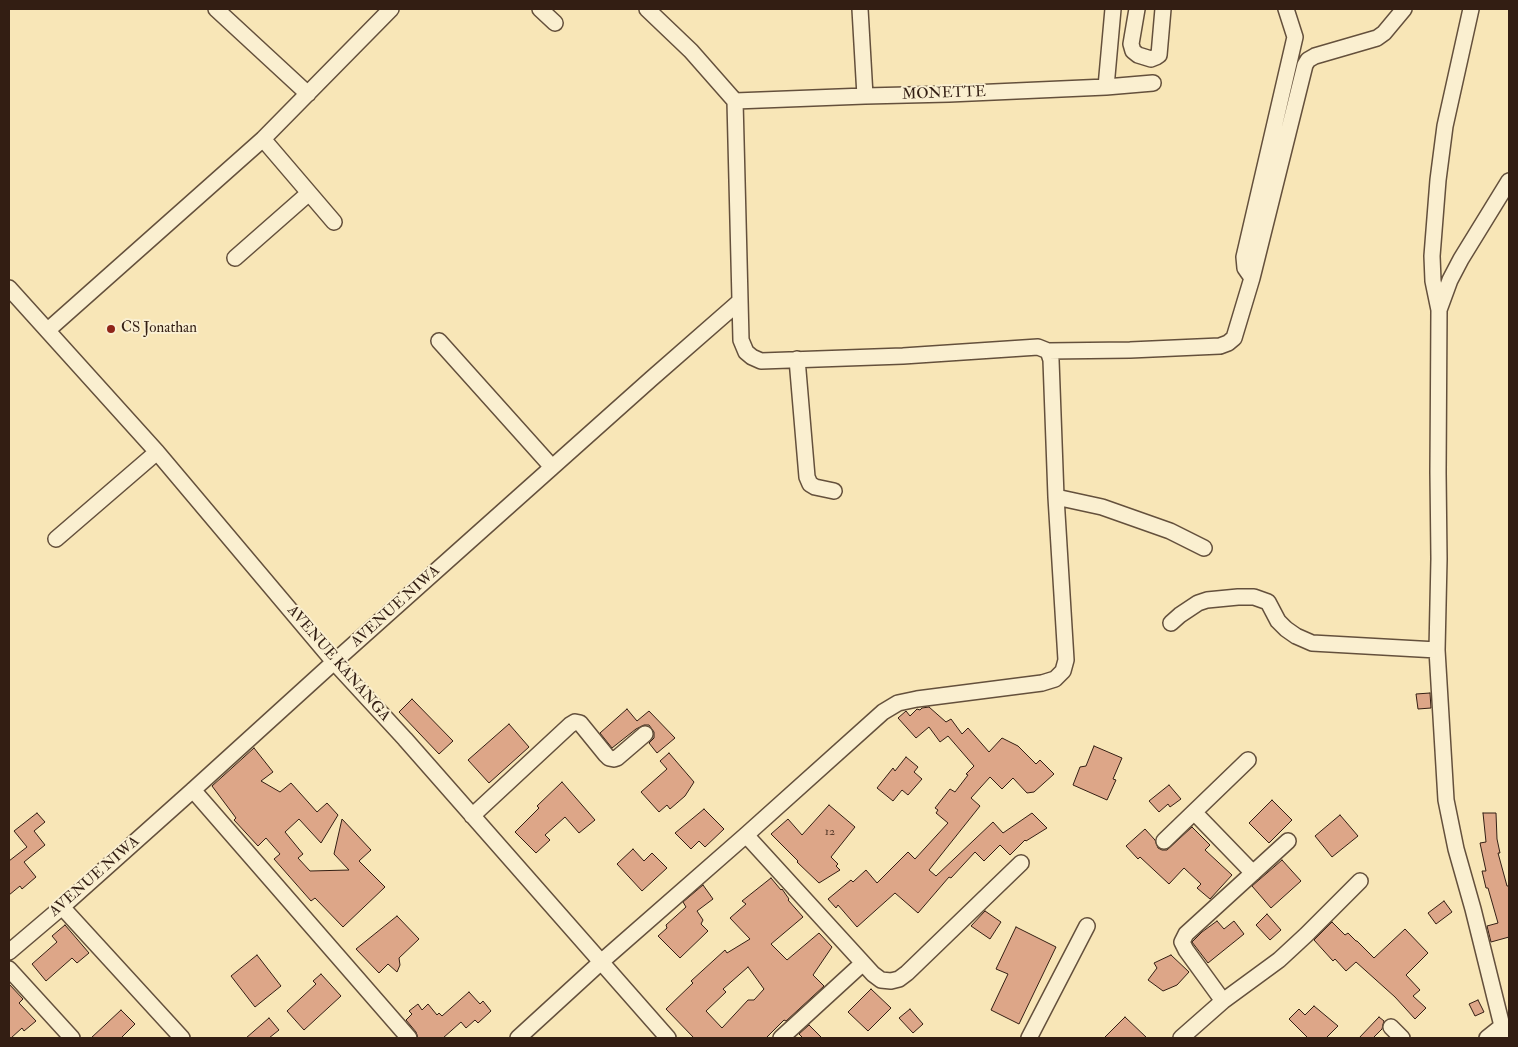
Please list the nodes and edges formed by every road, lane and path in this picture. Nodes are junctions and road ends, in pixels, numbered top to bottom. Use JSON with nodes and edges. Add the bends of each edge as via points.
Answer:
{"nodes":[{"id":1,"x":216,"y":9,"type":"edge"},
{"id":2,"x":392,"y":9,"type":"edge"},
{"id":3,"x":540,"y":9,"type":"edge"},
{"id":4,"x":647,"y":9,"type":"edge"},
{"id":5,"x":860,"y":9,"type":"edge"},
{"id":6,"x":1113,"y":9,"type":"edge"},
{"id":7,"x":1137,"y":9,"type":"edge"},
{"id":8,"x":1163,"y":9,"type":"edge"},
{"id":9,"x":1286,"y":9,"type":"edge"},
{"id":10,"x":1404,"y":9,"type":"edge"},
{"id":11,"x":1471,"y":9,"type":"edge"},
{"id":12,"x":555,"y":23,"type":"dead end"},
{"id":13,"x":1153,"y":83,"type":"dead end"},
{"id":14,"x":1106,"y":87,"type":"junction"},
{"id":15,"x":308,"y":94,"type":"junction"},
{"id":16,"x":865,"y":96,"type":"junction"},
{"id":17,"x":735,"y":101,"type":"junction"},
{"id":18,"x":263,"y":139,"type":"junction"},
{"id":19,"x":1509,"y":181,"type":"edge"},
{"id":20,"x":309,"y":192,"type":"junction"},
{"id":21,"x":334,"y":222,"type":"dead end"},
{"id":22,"x":235,"y":258,"type":"dead end"},
{"id":23,"x":1252,"y":278,"type":"junction"},
{"id":24,"x":9,"y":288,"type":"edge"},
{"id":25,"x":739,"y":302,"type":"junction"},
{"id":26,"x":1439,"y":310,"type":"junction"},
{"id":27,"x":48,"y":330,"type":"junction"},
{"id":28,"x":439,"y":341,"type":"dead end"},
{"id":29,"x":1048,"y":351,"type":"junction"},
{"id":30,"x":797,"y":359,"type":"junction"},
{"id":31,"x":157,"y":452,"type":"junction"},
{"id":32,"x":552,"y":467,"type":"junction"},
{"id":33,"x":834,"y":491,"type":"dead end"},
{"id":34,"x":1056,"y":497,"type":"junction"},
{"id":35,"x":56,"y":539,"type":"dead end"},
{"id":36,"x":1204,"y":548,"type":"dead end"},
{"id":37,"x":1171,"y":623,"type":"dead end"},
{"id":38,"x":1437,"y":650,"type":"junction"},
{"id":39,"x":334,"y":662,"type":"junction"},
{"id":40,"x":646,"y":734,"type":"dead end"},
{"id":41,"x":1248,"y":760,"type":"dead end"},
{"id":42,"x":193,"y":790,"type":"junction"},
{"id":43,"x":1194,"y":812,"type":"junction"},
{"id":44,"x":472,"y":816,"type":"junction"},
{"id":45,"x":746,"y":835,"type":"junction"},
{"id":46,"x":1164,"y":841,"type":"dead end"},
{"id":47,"x":1288,"y":841,"type":"dead end"},
{"id":48,"x":1021,"y":863,"type":"dead end"},
{"id":49,"x":1253,"y":872,"type":"junction"},
{"id":50,"x":1360,"y":881,"type":"dead end"},
{"id":51,"x":62,"y":907,"type":"junction"},
{"id":52,"x":1087,"y":926,"type":"dead end"},
{"id":53,"x":9,"y":952,"type":"edge"},
{"id":54,"x":601,"y":962,"type":"junction"},
{"id":55,"x":863,"y":963,"type":"junction"},
{"id":56,"x":9,"y":969,"type":"edge"},
{"id":57,"x":1223,"y":1001,"type":"junction"},
{"id":58,"x":1391,"y":1027,"type":"dead end"},
{"id":59,"x":1503,"y":1032,"type":"edge"},
{"id":60,"x":72,"y":1038,"type":"edge"},
{"id":61,"x":182,"y":1038,"type":"edge"},
{"id":62,"x":409,"y":1038,"type":"edge"},
{"id":63,"x":518,"y":1038,"type":"edge"},
{"id":64,"x":668,"y":1038,"type":"edge"},
{"id":65,"x":781,"y":1038,"type":"edge"},
{"id":66,"x":1029,"y":1038,"type":"edge"},
{"id":67,"x":1181,"y":1038,"type":"edge"},
{"id":68,"x":1402,"y":1038,"type":"edge"},
{"id":69,"x":1487,"y":1038,"type":"edge"}],
"edges":[{"from":1,"to":15,"type":"street"},
{"from":2,"to":15,"type":"street"},
{"from":3,"to":12,"type":"street"},
{"from":4,"to":17,"type":"street","via":[[691,51]]},
{"from":5,"to":16,"type":"street"},
{"from":6,"to":14,"type":"street"},
{"from":7,"to":8,"type":"street","via":[[1131,44],[1138,55],[1151,59],[1159,55]]},
{"from":9,"to":23,"type":"street","via":[[1295,37],[1244,257],[1245,268]]},
{"from":10,"to":23,"type":"street","via":[[1377,38],[1315,56],[1305,65]]},
{"from":11,"to":26,"type":"street","via":[[1445,126],[1438,180],[1432,256]]},
{"from":13,"to":14,"type":"street","name":"MONETTE"},
{"from":14,"to":16,"type":"street","name":"MONETTE"},
{"from":15,"to":18,"type":"street"},
{"from":16,"to":17,"type":"street","name":"MONETTE"},
{"from":17,"to":25,"type":"street"},
{"from":18,"to":20,"type":"street"},
{"from":18,"to":27,"type":"street"},
{"from":19,"to":26,"type":"street","via":[[1461,259]]},
{"from":20,"to":21,"type":"street"},
{"from":20,"to":22,"type":"street"},
{"from":23,"to":29,"type":"street","via":[[1234,338],[1220,346]]},
{"from":24,"to":27,"type":"street","name":"AVENUE KANANGA"},
{"from":25,"to":30,"type":"street","via":[[741,340],[746,352],[761,360]]},
{"from":25,"to":32,"type":"street","name":"AVENUE NIWA"},
{"from":26,"to":38,"type":"street"},
{"from":27,"to":31,"type":"street","name":"AVENUE KANANGA"},
{"from":28,"to":32,"type":"street"},
{"from":29,"to":30,"type":"street","via":[[1038,347]]},
{"from":29,"to":34,"type":"street","via":[[1052,360]]},
{"from":30,"to":33,"type":"street","via":[[807,477],[814,487]]},
{"from":31,"to":35,"type":"street"},
{"from":31,"to":39,"type":"street","name":"AVENUE KANANGA"},
{"from":32,"to":39,"type":"street","name":"AVENUE NIWA"},
{"from":34,"to":36,"type":"street","via":[[1110,510],[1170,531]]},
{"from":34,"to":45,"type":"street","via":[[1066,660],[1063,672],[1042,683],[898,703],[882,712]]},
{"from":37,"to":38,"type":"street","via":[[1207,600],[1254,597],[1268,602],[1286,629],[1312,643]]},
{"from":38,"to":59,"type":"street","via":[[1446,800]]},
{"from":39,"to":42,"type":"street","name":"AVENUE NIWA"},
{"from":39,"to":44,"type":"street","name":"AVENUE KANANGA"},
{"from":40,"to":44,"type":"street","via":[[614,759],[606,755],[580,724],[570,724]]},
{"from":41,"to":43,"type":"street"},
{"from":42,"to":51,"type":"street","name":"AVENUE NIWA"},
{"from":42,"to":62,"type":"street"},
{"from":43,"to":46,"type":"street"},
{"from":43,"to":49,"type":"street"},
{"from":44,"to":54,"type":"street","name":"AVENUE KANANGA"},
{"from":45,"to":54,"type":"street"},
{"from":45,"to":55,"type":"street"},
{"from":47,"to":49,"type":"street"},
{"from":48,"to":55,"type":"street","via":[[900,980],[881,980]]},
{"from":49,"to":57,"type":"street","via":[[1186,934],[1182,942]]},
{"from":50,"to":57,"type":"street","via":[[1279,960]]},
{"from":51,"to":53,"type":"street","name":"AVENUE NIWA"},
{"from":51,"to":61,"type":"street"},
{"from":52,"to":66,"type":"street"},
{"from":54,"to":63,"type":"street"},
{"from":54,"to":64,"type":"street","name":"AVENUE KANANGA"},
{"from":55,"to":65,"type":"street"},
{"from":56,"to":60,"type":"street"},
{"from":57,"to":67,"type":"street"},
{"from":58,"to":68,"type":"street"},
{"from":59,"to":69,"type":"street"}]}
